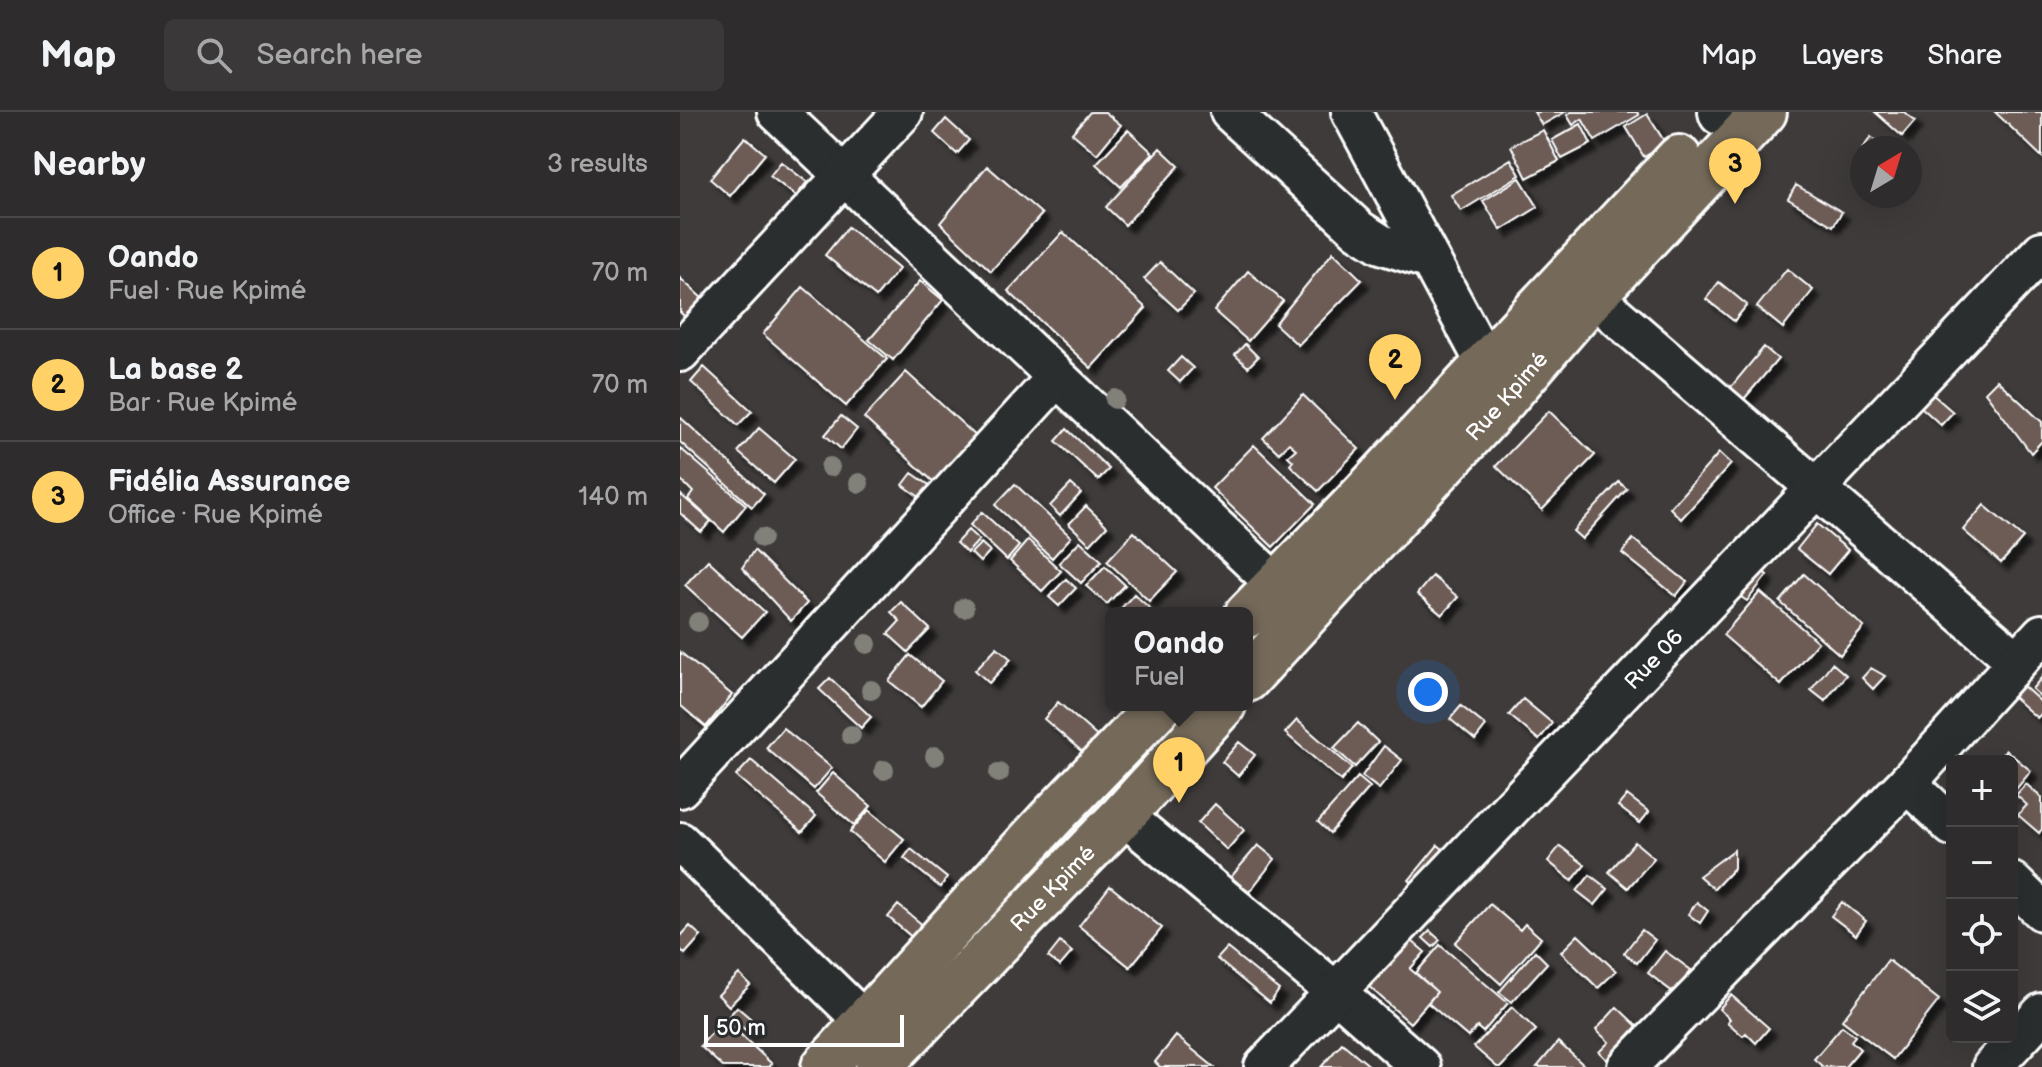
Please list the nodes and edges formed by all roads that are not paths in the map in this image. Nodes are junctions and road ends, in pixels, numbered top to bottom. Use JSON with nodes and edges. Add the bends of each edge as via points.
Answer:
{"nodes":[{"id":1,"x":777,"y":112,"type":"edge"},
{"id":2,"x":903,"y":112,"type":"edge"},
{"id":3,"x":1230,"y":112,"type":"edge"},
{"id":4,"x":1351,"y":112,"type":"edge"},
{"id":5,"x":1764,"y":112,"type":"edge"},
{"id":6,"x":1720,"y":113,"type":"edge"},
{"id":7,"x":844,"y":175,"type":"junction"},
{"id":8,"x":2042,"y":251,"type":"edge"},
{"id":9,"x":1430,"y":260,"type":"junction"},
{"id":10,"x":1593,"y":296,"type":"junction"},
{"id":11,"x":680,"y":352,"type":"edge"},
{"id":12,"x":1486,"y":364,"type":"junction"},
{"id":13,"x":1056,"y":378,"type":"junction"},
{"id":14,"x":1816,"y":487,"type":"junction"},
{"id":15,"x":1262,"y":600,"type":"edge"},
{"id":16,"x":2030,"y":648,"type":"edge"},
{"id":17,"x":1253,"y":672,"type":"edge"},
{"id":18,"x":1154,"y":711,"type":"edge"},
{"id":19,"x":1218,"y":711,"type":"edge"},
{"id":20,"x":1907,"y":783,"type":"junction"},
{"id":21,"x":680,"y":788,"type":"edge"},
{"id":22,"x":1123,"y":815,"type":"junction"},
{"id":23,"x":1946,"y":820,"type":"edge"},
{"id":24,"x":680,"y":842,"type":"edge"},
{"id":25,"x":2018,"y":888,"type":"edge"},
{"id":26,"x":2042,"y":911,"type":"edge"},
{"id":27,"x":1336,"y":992,"type":"junction"},
{"id":28,"x":2042,"y":1013,"type":"edge"},
{"id":29,"x":865,"y":1022,"type":"junction"},
{"id":30,"x":824,"y":1067,"type":"edge"},
{"id":31,"x":878,"y":1067,"type":"edge"},
{"id":32,"x":1264,"y":1067,"type":"edge"},
{"id":33,"x":1421,"y":1067,"type":"edge"},
{"id":34,"x":1627,"y":1067,"type":"edge"},
{"id":35,"x":1992,"y":1067,"type":"edge"}],
"edges":[{"from":1,"to":7,"type":"street"},
{"from":2,"to":7,"type":"street"},
{"from":3,"to":9,"type":"street","via":[[1359,230],[1381,244]]},
{"from":4,"to":9,"type":"street"},
{"from":5,"to":10,"type":"main road","name":"Rue Kpimé"},
{"from":6,"to":12,"type":"main road","name":"Rue Kpimé"},
{"from":7,"to":11,"type":"street"},
{"from":7,"to":13,"type":"street"},
{"from":8,"to":14,"type":"street","name":"Rue 06"},
{"from":9,"to":12,"type":"street"},
{"from":10,"to":14,"type":"street"},
{"from":10,"to":17,"type":"main road","name":"Rue Kpimé"},
{"from":12,"to":15,"type":"main road","name":"Rue Kpimé"},
{"from":13,"to":15,"type":"street"},
{"from":13,"to":21,"type":"street"},
{"from":14,"to":16,"type":"street"},
{"from":14,"to":27,"type":"street","name":"Rue 06"},
{"from":16,"to":20,"type":"street"},
{"from":18,"to":29,"type":"main road","name":"Rue Kpimé"},
{"from":19,"to":22,"type":"main road","name":"Rue Kpimé"},
{"from":20,"to":23,"type":"street"},
{"from":20,"to":34,"type":"street"},
{"from":22,"to":27,"type":"street"},
{"from":22,"to":31,"type":"main road","name":"Rue Kpimé"},
{"from":24,"to":29,"type":"street"},
{"from":25,"to":26,"type":"street"},
{"from":27,"to":32,"type":"street","name":"Rue 06"},
{"from":27,"to":33,"type":"street"},
{"from":28,"to":35,"type":"street"},
{"from":29,"to":30,"type":"main road","name":"Rue Kpimé"}]}
